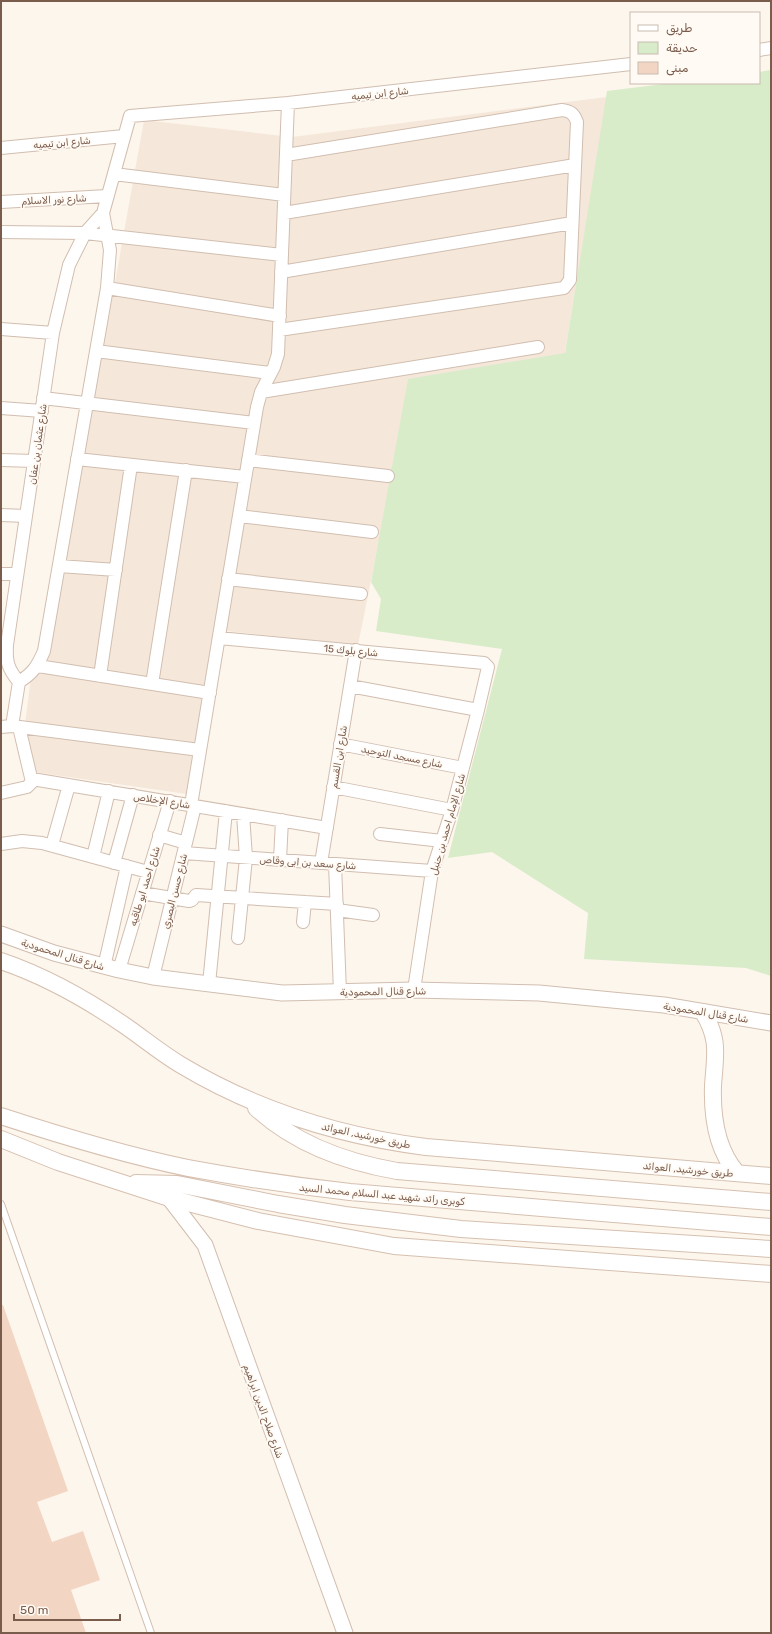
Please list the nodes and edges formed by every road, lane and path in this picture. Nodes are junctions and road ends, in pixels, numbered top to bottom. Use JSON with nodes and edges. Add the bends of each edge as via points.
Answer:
{"nodes":[{"id":1,"x":771,"y":48,"type":"edge"},
{"id":2,"x":760,"y":50,"type":"edge"},
{"id":3,"x":630,"y":64,"type":"edge"},
{"id":4,"x":288,"y":103,"type":"junction"},
{"id":5,"x":129,"y":117,"type":"joint"},
{"id":6,"x":124,"y":136,"type":"junction"},
{"id":7,"x":1,"y":148,"type":"edge"},
{"id":8,"x":286,"y":155,"type":"junction"},
{"id":9,"x":575,"y":165,"type":"junction"},
{"id":10,"x":114,"y":174,"type":"junction"},
{"id":11,"x":284,"y":195,"type":"junction"},
{"id":12,"x":108,"y":196,"type":"junction"},
{"id":13,"x":1,"y":202,"type":"edge"},
{"id":14,"x":103,"y":213,"type":"junction"},
{"id":15,"x":284,"y":213,"type":"junction"},
{"id":16,"x":572,"y":223,"type":"junction"},
{"id":17,"x":1,"y":232,"type":"edge"},
{"id":18,"x":85,"y":233,"type":"junction"},
{"id":19,"x":108,"y":236,"type":"junction"},
{"id":20,"x":282,"y":255,"type":"junction"},
{"id":21,"x":281,"y":272,"type":"junction"},
{"id":22,"x":107,"y":288,"type":"junction"},
{"id":23,"x":280,"y":316,"type":"junction"},
{"id":24,"x":1,"y":329,"type":"edge"},
{"id":25,"x":279,"y":330,"type":"junction"},
{"id":26,"x":53,"y":333,"type":"junction"},
{"id":27,"x":538,"y":347,"type":"dead end"},
{"id":28,"x":96,"y":351,"type":"junction"},
{"id":29,"x":270,"y":373,"type":"junction"},
{"id":30,"x":261,"y":392,"type":"junction"},
{"id":31,"x":44,"y":398,"type":"junction"},
{"id":32,"x":87,"y":403,"type":"junction"},
{"id":33,"x":1,"y":408,"type":"edge"},
{"id":34,"x":42,"y":411,"type":"junction"},
{"id":35,"x":254,"y":423,"type":"junction"},
{"id":36,"x":77,"y":458,"type":"junction"},
{"id":37,"x":1,"y":460,"type":"edge"},
{"id":38,"x":248,"y":460,"type":"junction"},
{"id":39,"x":34,"y":461,"type":"junction"},
{"id":40,"x":131,"y":465,"type":"junction"},
{"id":41,"x":186,"y":470,"type":"junction"},
{"id":42,"x":388,"y":476,"type":"dead end"},
{"id":43,"x":245,"y":477,"type":"junction"},
{"id":44,"x":1,"y":515,"type":"edge"},
{"id":45,"x":26,"y":516,"type":"junction"},
{"id":46,"x":239,"y":516,"type":"junction"},
{"id":47,"x":372,"y":532,"type":"dead end"},
{"id":48,"x":59,"y":566,"type":"junction"},
{"id":49,"x":116,"y":570,"type":"junction"},
{"id":50,"x":1,"y":574,"type":"edge"},
{"id":51,"x":17,"y":574,"type":"junction"},
{"id":52,"x":228,"y":579,"type":"junction"},
{"id":53,"x":362,"y":594,"type":"dead end"},
{"id":54,"x":6,"y":616,"type":"edge"},
{"id":55,"x":219,"y":638,"type":"junction"},
{"id":56,"x":356,"y":650,"type":"junction"},
{"id":57,"x":484,"y":663,"type":"joint"},
{"id":58,"x":38,"y":666,"type":"junction"},
{"id":59,"x":6,"y":672,"type":"edge"},
{"id":60,"x":100,"y":676,"type":"junction"},
{"id":61,"x":19,"y":682,"type":"junction"},
{"id":62,"x":152,"y":684,"type":"junction"},
{"id":63,"x":350,"y":686,"type":"junction"},
{"id":64,"x":210,"y":693,"type":"junction"},
{"id":65,"x":478,"y":710,"type":"junction"},
{"id":66,"x":11,"y":727,"type":"edge"},
{"id":67,"x":340,"y":744,"type":"junction"},
{"id":68,"x":200,"y":750,"type":"junction"},
{"id":69,"x":463,"y":768,"type":"junction"},
{"id":70,"x":32,"y":782,"type":"junction"},
{"id":71,"x":70,"y":785,"type":"junction"},
{"id":72,"x":333,"y":787,"type":"junction"},
{"id":73,"x":109,"y":791,"type":"junction"},
{"id":74,"x":1,"y":793,"type":"edge"},
{"id":75,"x":133,"y":795,"type":"junction"},
{"id":76,"x":170,"y":801,"type":"junction"},
{"id":77,"x":193,"y":805,"type":"junction"},
{"id":78,"x":452,"y":810,"type":"junction"},
{"id":79,"x":226,"y":811,"type":"junction"},
{"id":80,"x":243,"y":814,"type":"junction"},
{"id":81,"x":282,"y":820,"type":"junction"},
{"id":82,"x":327,"y":828,"type":"junction"},
{"id":83,"x":380,"y":834,"type":"dead end"},
{"id":84,"x":159,"y":835,"type":"junction"},
{"id":85,"x":442,"y":841,"type":"junction"},
{"id":86,"x":1,"y":844,"type":"edge"},
{"id":87,"x":52,"y":845,"type":"junction"},
{"id":88,"x":185,"y":848,"type":"junction"},
{"id":89,"x":222,"y":856,"type":"junction"},
{"id":90,"x":93,"y":857,"type":"junction"},
{"id":91,"x":246,"y":858,"type":"junction"},
{"id":92,"x":280,"y":860,"type":"junction"},
{"id":93,"x":114,"y":863,"type":"junction"},
{"id":94,"x":321,"y":863,"type":"junction"},
{"id":95,"x":335,"y":864,"type":"junction"},
{"id":96,"x":127,"y":866,"type":"junction"},
{"id":97,"x":432,"y":871,"type":"junction"},
{"id":98,"x":148,"y":872,"type":"junction"},
{"id":99,"x":142,"y":893,"type":"junction"},
{"id":100,"x":217,"y":897,"type":"junction"},
{"id":101,"x":172,"y":898,"type":"junction"},
{"id":102,"x":242,"y":898,"type":"junction"},
{"id":103,"x":305,"y":902,"type":"junction"},
{"id":104,"x":337,"y":907,"type":"junction"},
{"id":105,"x":373,"y":915,"type":"dead end"},
{"id":106,"x":303,"y":922,"type":"dead end"},
{"id":107,"x":1,"y":934,"type":"edge"},
{"id":108,"x":238,"y":938,"type":"dead end"},
{"id":109,"x":1,"y":961,"type":"edge"},
{"id":110,"x":104,"y":967,"type":"junction"},
{"id":111,"x":119,"y":970,"type":"junction"},
{"id":112,"x":153,"y":977,"type":"junction"},
{"id":113,"x":209,"y":984,"type":"junction"},
{"id":114,"x":414,"y":990,"type":"junction"},
{"id":115,"x":340,"y":992,"type":"junction"},
{"id":116,"x":704,"y":1012,"type":"junction"},
{"id":117,"x":771,"y":1023,"type":"edge"},
{"id":118,"x":245,"y":1098,"type":"junction"},
{"id":119,"x":1,"y":1116,"type":"edge"},
{"id":120,"x":2,"y":1142,"type":"edge"},
{"id":121,"x":737,"y":1173,"type":"junction"},
{"id":122,"x":771,"y":1176,"type":"edge"},
{"id":123,"x":125,"y":1184,"type":"junction"},
{"id":124,"x":169,"y":1198,"type":"junction"},
{"id":125,"x":771,"y":1202,"type":"edge"},
{"id":126,"x":1,"y":1204,"type":"edge"},
{"id":127,"x":771,"y":1227,"type":"edge"},
{"id":128,"x":771,"y":1250,"type":"edge"},
{"id":129,"x":771,"y":1274,"type":"edge"},
{"id":130,"x":151,"y":1633,"type":"edge"},
{"id":131,"x":345,"y":1633,"type":"edge"}],
"edges":[{"from":1,"to":2,"type":"street"},
{"from":3,"to":4,"type":"street","name":"شارع ابن تيميه"},
{"from":4,"to":5,"type":"street","name":"شارع ابن تيميه"},
{"from":4,"to":8,"type":"street","name":"شارع حسن البصري"},
{"from":5,"to":6,"type":"street","name":"شارع عثمان بن عفان"},
{"from":6,"to":7,"type":"street","name":"شارع ابن تيميه"},
{"from":6,"to":10,"type":"street","name":"شارع عثمان بن عفان"},
{"from":8,"to":9,"type":"street","via":[[562,110],[575,115],[577,122]]},
{"from":8,"to":11,"type":"street","name":"شارع حسن البصري"},
{"from":9,"to":15,"type":"street"},
{"from":9,"to":16,"type":"street"},
{"from":10,"to":11,"type":"street"},
{"from":10,"to":12,"type":"street","name":"شارع عثمان بن عفان"},
{"from":11,"to":15,"type":"street","name":"شارع حسن البصري"},
{"from":12,"to":13,"type":"street","name":"شارع نور الاسلام"},
{"from":12,"to":14,"type":"street","name":"شارع عثمان بن عفان"},
{"from":14,"to":18,"type":"street","name":"شارع عثمان بن عفان"},
{"from":14,"to":19,"type":"street","name":"شارع عثمان بن عفان"},
{"from":15,"to":20,"type":"street","name":"شارع حسن البصري"},
{"from":16,"to":21,"type":"street"},
{"from":16,"to":25,"type":"street","via":[[570,280],[564,288]]},
{"from":17,"to":18,"type":"street"},
{"from":18,"to":19,"type":"street"},
{"from":18,"to":26,"type":"street","name":"شارع عثمان بن عفان","via":[[69,265]]},
{"from":19,"to":20,"type":"street"},
{"from":19,"to":22,"type":"street","name":"شارع عثمان بن عفان","via":[[110,250]]},
{"from":20,"to":21,"type":"street","name":"شارع حسن البصري"},
{"from":21,"to":23,"type":"street","name":"شارع حسن البصري"},
{"from":22,"to":23,"type":"street"},
{"from":22,"to":28,"type":"street","name":"شارع عثمان بن عفان"},
{"from":23,"to":25,"type":"street","name":"شارع حسن البصري"},
{"from":24,"to":26,"type":"street"},
{"from":25,"to":29,"type":"street","name":"شارع حسن البصري","via":[[278,354]]},
{"from":26,"to":31,"type":"street","name":"شارع عثمان بن عفان"},
{"from":27,"to":30,"type":"street"},
{"from":28,"to":29,"type":"street"},
{"from":28,"to":32,"type":"street","name":"شارع عثمان بن عفان"},
{"from":29,"to":30,"type":"street","name":"شارع حسن البصري"},
{"from":30,"to":35,"type":"street","name":"شارع حسن البصري"},
{"from":31,"to":32,"type":"street"},
{"from":31,"to":34,"type":"street","name":"شارع عثمان بن عفان"},
{"from":32,"to":35,"type":"street"},
{"from":32,"to":36,"type":"street","name":"شارع عثمان بن عفان"},
{"from":33,"to":34,"type":"street"},
{"from":34,"to":39,"type":"street","name":"شارع عثمان بن عفان"},
{"from":35,"to":38,"type":"street","name":"شارع حسن البصري"},
{"from":36,"to":40,"type":"street"},
{"from":36,"to":48,"type":"street","name":"شارع عثمان بن عفان"},
{"from":37,"to":39,"type":"street"},
{"from":38,"to":42,"type":"street"},
{"from":38,"to":43,"type":"street","name":"شارع حسن البصري"},
{"from":39,"to":45,"type":"street","name":"شارع عثمان بن عفان"},
{"from":40,"to":41,"type":"street"},
{"from":40,"to":49,"type":"street"},
{"from":41,"to":43,"type":"street"},
{"from":41,"to":62,"type":"street"},
{"from":43,"to":46,"type":"street","name":"شارع حسن البصري"},
{"from":44,"to":45,"type":"street"},
{"from":45,"to":51,"type":"street","name":"شارع عثمان بن عفان"},
{"from":46,"to":47,"type":"street"},
{"from":46,"to":52,"type":"street","name":"شارع حسن البصري"},
{"from":48,"to":49,"type":"street"},
{"from":48,"to":58,"type":"street","name":"شارع عثمان بن عفان","via":[[44,651]]},
{"from":49,"to":60,"type":"street"},
{"from":50,"to":51,"type":"street"},
{"from":51,"to":54,"type":"street","name":"شارع عثمان بن عفان"},
{"from":52,"to":53,"type":"street"},
{"from":52,"to":55,"type":"street","name":"شارع حسن البصري"},
{"from":54,"to":59,"type":"street","name":"شارع عثمان بن عفان"},
{"from":55,"to":56,"type":"street","name":"شارع بلوك 15"},
{"from":55,"to":64,"type":"street","name":"شارع حسن البصري"},
{"from":56,"to":57,"type":"street","name":"شارع بلوك 15"},
{"from":56,"to":63,"type":"street","name":"شارع ابن القسم"},
{"from":57,"to":65,"type":"street","name":"شارع الإمام احمد بن حنبل","via":[[488,670]]},
{"from":58,"to":60,"type":"street"},
{"from":58,"to":61,"type":"street","name":"شارع عثمان بن عفان"},
{"from":59,"to":61,"type":"street","name":"شارع عثمان بن عفان"},
{"from":60,"to":62,"type":"street"},
{"from":61,"to":66,"type":"street"},
{"from":62,"to":64,"type":"street"},
{"from":63,"to":65,"type":"street"},
{"from":63,"to":67,"type":"street","name":"شارع ابن القسم"},
{"from":64,"to":68,"type":"street","name":"شارع حسن البصري"},
{"from":65,"to":69,"type":"street","name":"شارع الإمام احمد بن حنبل"},
{"from":66,"to":68,"type":"street"},
{"from":66,"to":70,"type":"street"},
{"from":67,"to":69,"type":"street","name":"شارع مسجد التوحيد"},
{"from":67,"to":72,"type":"street","name":"شارع ابن القسم"},
{"from":68,"to":77,"type":"street","name":"شارع حسن البصري"},
{"from":69,"to":78,"type":"street","name":"شارع الإمام احمد بن حنبل"},
{"from":70,"to":71,"type":"street","name":"شارع الإخلاص","via":[[38,780]]},
{"from":70,"to":74,"type":"street","name":"شارع الإخلاص","via":[[28,787]]},
{"from":71,"to":73,"type":"street","name":"شارع الإخلاص"},
{"from":71,"to":87,"type":"street"},
{"from":72,"to":78,"type":"street"},
{"from":72,"to":82,"type":"street","name":"شارع ابن القسم"},
{"from":73,"to":75,"type":"street","name":"شارع الإخلاص"},
{"from":73,"to":90,"type":"street"},
{"from":75,"to":76,"type":"street","name":"شارع الإخلاص"},
{"from":75,"to":93,"type":"street"},
{"from":76,"to":77,"type":"street","name":"شارع الإخلاص"},
{"from":76,"to":84,"type":"street","name":"شارع احمد ابو طاقيه"},
{"from":77,"to":79,"type":"street","name":"شارع الإخلاص"},
{"from":77,"to":88,"type":"street","name":"شارع حسن البصري"},
{"from":78,"to":85,"type":"street","name":"شارع الإمام احمد بن حنبل"},
{"from":79,"to":80,"type":"street","name":"شارع الإخلاص"},
{"from":79,"to":89,"type":"street"},
{"from":80,"to":81,"type":"street","name":"شارع الإخلاص"},
{"from":80,"to":91,"type":"street"},
{"from":81,"to":82,"type":"street","name":"شارع الإخلاص"},
{"from":81,"to":92,"type":"street"},
{"from":82,"to":94,"type":"street","name":"شارع ابن القسم"},
{"from":83,"to":85,"type":"street"},
{"from":84,"to":88,"type":"street","name":"شارع سعد بن ابى وقاص"},
{"from":84,"to":98,"type":"street","name":"شارع احمد ابو طاقيه"},
{"from":85,"to":97,"type":"street","name":"شارع الإمام احمد بن حنبل"},
{"from":86,"to":87,"type":"street","via":[[32,841]]},
{"from":87,"to":90,"type":"street"},
{"from":88,"to":89,"type":"street","name":"شارع سعد بن ابى وقاص"},
{"from":88,"to":101,"type":"street","name":"شارع حسن البصري"},
{"from":89,"to":91,"type":"street","name":"شارع سعد بن ابى وقاص"},
{"from":89,"to":100,"type":"street"},
{"from":90,"to":93,"type":"street"},
{"from":91,"to":92,"type":"street","name":"شارع سعد بن ابى وقاص"},
{"from":91,"to":102,"type":"street"},
{"from":92,"to":94,"type":"street","name":"شارع سعد بن ابى وقاص"},
{"from":93,"to":96,"type":"street"},
{"from":94,"to":95,"type":"street","name":"شارع سعد بن ابى وقاص"},
{"from":95,"to":97,"type":"street","name":"شارع سعد بن ابى وقاص"},
{"from":95,"to":104,"type":"street"},
{"from":96,"to":98,"type":"street"},
{"from":96,"to":110,"type":"street"},
{"from":97,"to":114,"type":"street","name":"شارع الإمام احمد بن حنبل"},
{"from":98,"to":99,"type":"street","name":"شارع احمد ابو طاقيه"},
{"from":99,"to":101,"type":"street"},
{"from":99,"to":111,"type":"street","name":"شارع احمد ابو طاقيه"},
{"from":100,"to":101,"type":"street","via":[[196,895],[189,901]]},
{"from":100,"to":102,"type":"street"},
{"from":100,"to":113,"type":"street"},
{"from":101,"to":112,"type":"street","name":"شارع حسن البصري"},
{"from":102,"to":103,"type":"street"},
{"from":102,"to":108,"type":"street"},
{"from":103,"to":104,"type":"street"},
{"from":103,"to":106,"type":"street"},
{"from":104,"to":105,"type":"street"},
{"from":104,"to":115,"type":"street"},
{"from":107,"to":110,"type":"street","name":"شارع قنال المحمودية"},
{"from":109,"to":118,"type":"main road","name":"طريق خورشيد, العوائد","via":[[41,977],[99,1008],[182,1065]]},
{"from":110,"to":111,"type":"street","name":"شارع قنال المحمودية"},
{"from":111,"to":112,"type":"street","name":"شارع قنال المحمودية"},
{"from":112,"to":113,"type":"street","name":"شارع قنال المحمودية"},
{"from":113,"to":115,"type":"street","name":"شارع قنال المحمودية","via":[[282,993]]},
{"from":114,"to":115,"type":"street","name":"شارع قنال المحمودية"},
{"from":114,"to":116,"type":"street","name":"شارع قنال المحمودية","via":[[539,993],[664,1005]]},
{"from":116,"to":117,"type":"street","name":"شارع قنال المحمودية"},
{"from":116,"to":121,"type":"main road","via":[[716,1043],[713,1094],[719,1140],[725,1156]]},
{"from":118,"to":121,"type":"main road","name":"طريق خورشيد, العوائد","via":[[310,1123],[399,1144]]},
{"from":118,"to":125,"type":"main road","via":[[275,1123],[309,1144],[349,1160],[397,1171]]},
{"from":119,"to":127,"type":"main road","name":"كوبرى رائد شهيد عبد السلام محمد السيد","via":[[88,1144],[133,1155],[295,1186]]},
{"from":120,"to":123,"type":"main road"},
{"from":121,"to":122,"type":"main road","name":"طريق خورشيد, العوائد"},
{"from":123,"to":124,"type":"main road"},
{"from":123,"to":128,"type":"main road","via":[[177,1184],[345,1215],[461,1228]]},
{"from":124,"to":129,"type":"main road","via":[[258,1221],[394,1246]]},
{"from":124,"to":131,"type":"street","name":"شارع صلاح الدين ابراهيم","via":[[205,1245]]},
{"from":126,"to":130,"type":"lane"}]}
